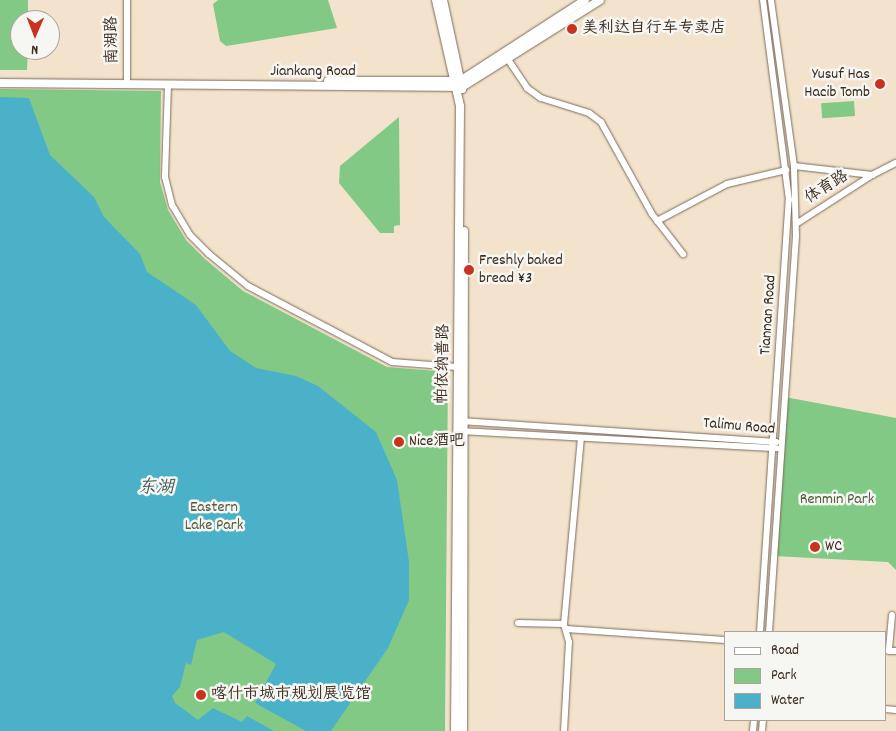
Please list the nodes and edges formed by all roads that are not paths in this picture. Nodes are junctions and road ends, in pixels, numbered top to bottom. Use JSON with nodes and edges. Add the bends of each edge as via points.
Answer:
{"nodes":[{"id":1,"x":127,"y":0,"type":"edge"},
{"id":2,"x":436,"y":0,"type":"edge"},
{"id":3,"x":442,"y":0,"type":"edge"},
{"id":4,"x":585,"y":0,"type":"edge"},
{"id":5,"x":600,"y":0,"type":"edge"},
{"id":6,"x":763,"y":0,"type":"edge"},
{"id":7,"x":771,"y":0,"type":"edge"},
{"id":8,"x":505,"y":55,"type":"junction"},
{"id":9,"x":0,"y":78,"type":"edge"},
{"id":10,"x":127,"y":80,"type":"junction"},
{"id":11,"x":0,"y":83,"type":"edge"},
{"id":12,"x":460,"y":83,"type":"junction"},
{"id":13,"x":168,"y":85,"type":"junction"},
{"id":14,"x":896,"y":163,"type":"edge"},
{"id":15,"x":794,"y":166,"type":"junction"},
{"id":16,"x":786,"y":170,"type":"junction"},
{"id":17,"x":872,"y":175,"type":"junction"},
{"id":18,"x":657,"y":221,"type":"junction"},
{"id":19,"x":796,"y":224,"type":"junction"},
{"id":20,"x":682,"y":254,"type":"dead end"},
{"id":21,"x":457,"y":367,"type":"junction"},
{"id":22,"x":461,"y":422,"type":"junction"},
{"id":23,"x":457,"y":431,"type":"junction"},
{"id":24,"x":465,"y":431,"type":"junction"},
{"id":25,"x":581,"y":438,"type":"junction"},
{"id":26,"x":774,"y":441,"type":"junction"},
{"id":27,"x":782,"y":445,"type":"junction"},
{"id":28,"x":773,"y":450,"type":"junction"},
{"id":29,"x":892,"y":615,"type":"dead end"},
{"id":30,"x":518,"y":623,"type":"dead end"},
{"id":31,"x":565,"y":627,"type":"junction"},
{"id":32,"x":760,"y":631,"type":"edge"},
{"id":33,"x":769,"y":631,"type":"edge"},
{"id":34,"x":724,"y":640,"type":"edge"},
{"id":35,"x":896,"y":651,"type":"edge"},
{"id":36,"x":455,"y":731,"type":"edge"},
{"id":37,"x":463,"y":731,"type":"edge"},
{"id":38,"x":564,"y":731,"type":"edge"}],
"edges":[{"from":1,"to":10,"type":"street","name":"南湖路"},
{"from":2,"to":12,"type":"main road","name":"帕依纳普路"},
{"from":3,"to":12,"type":"main road","name":"帕依纳普路"},
{"from":4,"to":8,"type":"main road"},
{"from":5,"to":8,"type":"main road"},
{"from":6,"to":16,"type":"street","name":"Tiannan Road"},
{"from":7,"to":15,"type":"street","name":"Tiannan Road"},
{"from":8,"to":12,"type":"main road"},
{"from":8,"to":18,"type":"street","via":[[527,88],[541,98],[589,113],[602,122]]},
{"from":9,"to":10,"type":"main road","name":"Jiankang Road"},
{"from":10,"to":12,"type":"main road","name":"Jiankang Road"},
{"from":11,"to":13,"type":"main road","name":"Jiankang Road"},
{"from":12,"to":13,"type":"main road","name":"Jiankang Road"},
{"from":12,"to":21,"type":"main road","name":"帕依纳普路"},
{"from":12,"to":22,"type":"main road","name":"帕依纳普路"},
{"from":13,"to":21,"type":"street","via":[[165,177],[172,205],[190,235],[209,254],[248,286],[392,362]]},
{"from":14,"to":17,"type":"street","name":"体育路"},
{"from":15,"to":17,"type":"street","name":"体育路"},
{"from":15,"to":19,"type":"street","name":"Tiannan Road"},
{"from":16,"to":18,"type":"street","via":[[726,184]]},
{"from":16,"to":26,"type":"street","name":"Tiannan Road","via":[[788,243]]},
{"from":17,"to":19,"type":"street","name":"体育路"},
{"from":18,"to":20,"type":"street"},
{"from":19,"to":27,"type":"street","name":"Tiannan Road"},
{"from":21,"to":22,"type":"main road","name":"帕依纳普路"},
{"from":22,"to":23,"type":"main road","name":"帕依纳普路"},
{"from":22,"to":24,"type":"main road","name":"帕依纳普路"},
{"from":22,"to":26,"type":"street","name":"Talimu Road"},
{"from":23,"to":24,"type":"street","name":"Talimu Road"},
{"from":23,"to":36,"type":"main road","name":"帕依纳普路"},
{"from":24,"to":25,"type":"street","name":"Talimu Road"},
{"from":24,"to":37,"type":"main road","name":"帕依纳普路"},
{"from":25,"to":28,"type":"street","name":"Talimu Road"},
{"from":25,"to":31,"type":"street"},
{"from":26,"to":27,"type":"street","name":"Talimu Road"},
{"from":26,"to":28,"type":"street","name":"Tiannan Road"},
{"from":27,"to":28,"type":"street","name":"Talimu Road"},
{"from":27,"to":33,"type":"street","name":"Tiannan Road"},
{"from":28,"to":32,"type":"street","name":"Tiannan Road"},
{"from":29,"to":35,"type":"street","via":[[889,651]]},
{"from":30,"to":31,"type":"street"},
{"from":31,"to":34,"type":"street"},
{"from":31,"to":38,"type":"street","via":[[569,642]]}]}
